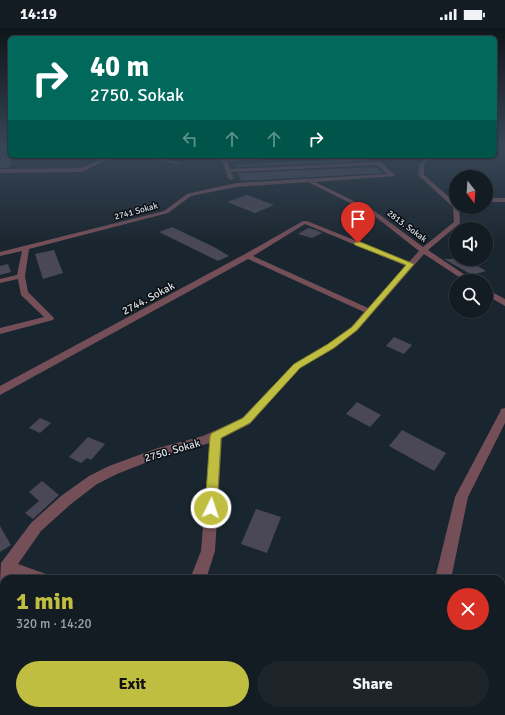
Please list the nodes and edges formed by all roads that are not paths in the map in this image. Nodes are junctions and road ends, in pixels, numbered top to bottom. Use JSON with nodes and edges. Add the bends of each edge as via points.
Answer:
{"nodes":[{"id":1,"x":232,"y":180,"type":"edge"},
{"id":2,"x":306,"y":180,"type":"joint"},
{"id":3,"x":427,"y":180,"type":"edge"},
{"id":4,"x":234,"y":185,"type":"junction"},
{"id":5,"x":449,"y":200,"type":"edge"},
{"id":6,"x":493,"y":200,"type":"edge"},
{"id":7,"x":505,"y":200,"type":"edge"},
{"id":8,"x":456,"y":214,"type":"edge"},
{"id":9,"x":26,"y":248,"type":"junction"},
{"id":10,"x":423,"y":250,"type":"junction"},
{"id":11,"x":0,"y":254,"type":"edge"},
{"id":12,"x":248,"y":256,"type":"junction"},
{"id":13,"x":410,"y":264,"type":"junction"},
{"id":14,"x":459,"y":274,"type":"edge"},
{"id":15,"x":21,"y":276,"type":"junction"},
{"id":16,"x":0,"y":281,"type":"edge"},
{"id":17,"x":493,"y":296,"type":"edge"},
{"id":18,"x":505,"y":304,"type":"edge"},
{"id":19,"x":369,"y":312,"type":"junction"},
{"id":20,"x":0,"y":332,"type":"edge"},
{"id":21,"x":0,"y":391,"type":"edge"},
{"id":22,"x":505,"y":412,"type":"edge"},
{"id":23,"x":216,"y":436,"type":"junction"},
{"id":24,"x":3,"y":572,"type":"edge"},
{"id":25,"x":19,"y":575,"type":"edge"},
{"id":26,"x":199,"y":575,"type":"edge"},
{"id":27,"x":444,"y":575,"type":"edge"}],
"edges":[{"from":1,"to":4,"type":"street"},
{"from":2,"to":4,"type":"street","name":"2741 Sokak"},
{"from":2,"to":10,"type":"street","name":"2813. Sokak","via":[[374,213]]},
{"from":3,"to":5,"type":"street"},
{"from":4,"to":9,"type":"street","name":"2741 Sokak","via":[[189,195],[166,212]]},
{"from":6,"to":7,"type":"street"},
{"from":8,"to":10,"type":"street","name":"2750. Sokak","via":[[457,223]]},
{"from":9,"to":11,"type":"street","name":"2741 Sokak"},
{"from":9,"to":15,"type":"street"},
{"from":10,"to":13,"type":"street","name":"2750. Sokak"},
{"from":10,"to":14,"type":"street","name":"2813. Sokak"},
{"from":12,"to":13,"type":"street","name":"2744. Sokak","via":[[305,222]]},
{"from":12,"to":19,"type":"street"},
{"from":12,"to":21,"type":"street","name":"2744. Sokak"},
{"from":13,"to":19,"type":"street","name":"2750. Sokak"},
{"from":15,"to":16,"type":"street"},
{"from":15,"to":20,"type":"street","via":[[24,293],[50,318]]},
{"from":17,"to":18,"type":"street"},
{"from":19,"to":23,"type":"street","name":"2750. Sokak","via":[[354,329],[297,366],[246,421]]},
{"from":22,"to":27,"type":"street","via":[[462,497]]},
{"from":23,"to":24,"type":"street","name":"2750. Sokak","via":[[158,453],[93,480],[36,527]]},
{"from":23,"to":26,"type":"street","via":[[208,551]]},
{"from":24,"to":25,"type":"street"}]}
